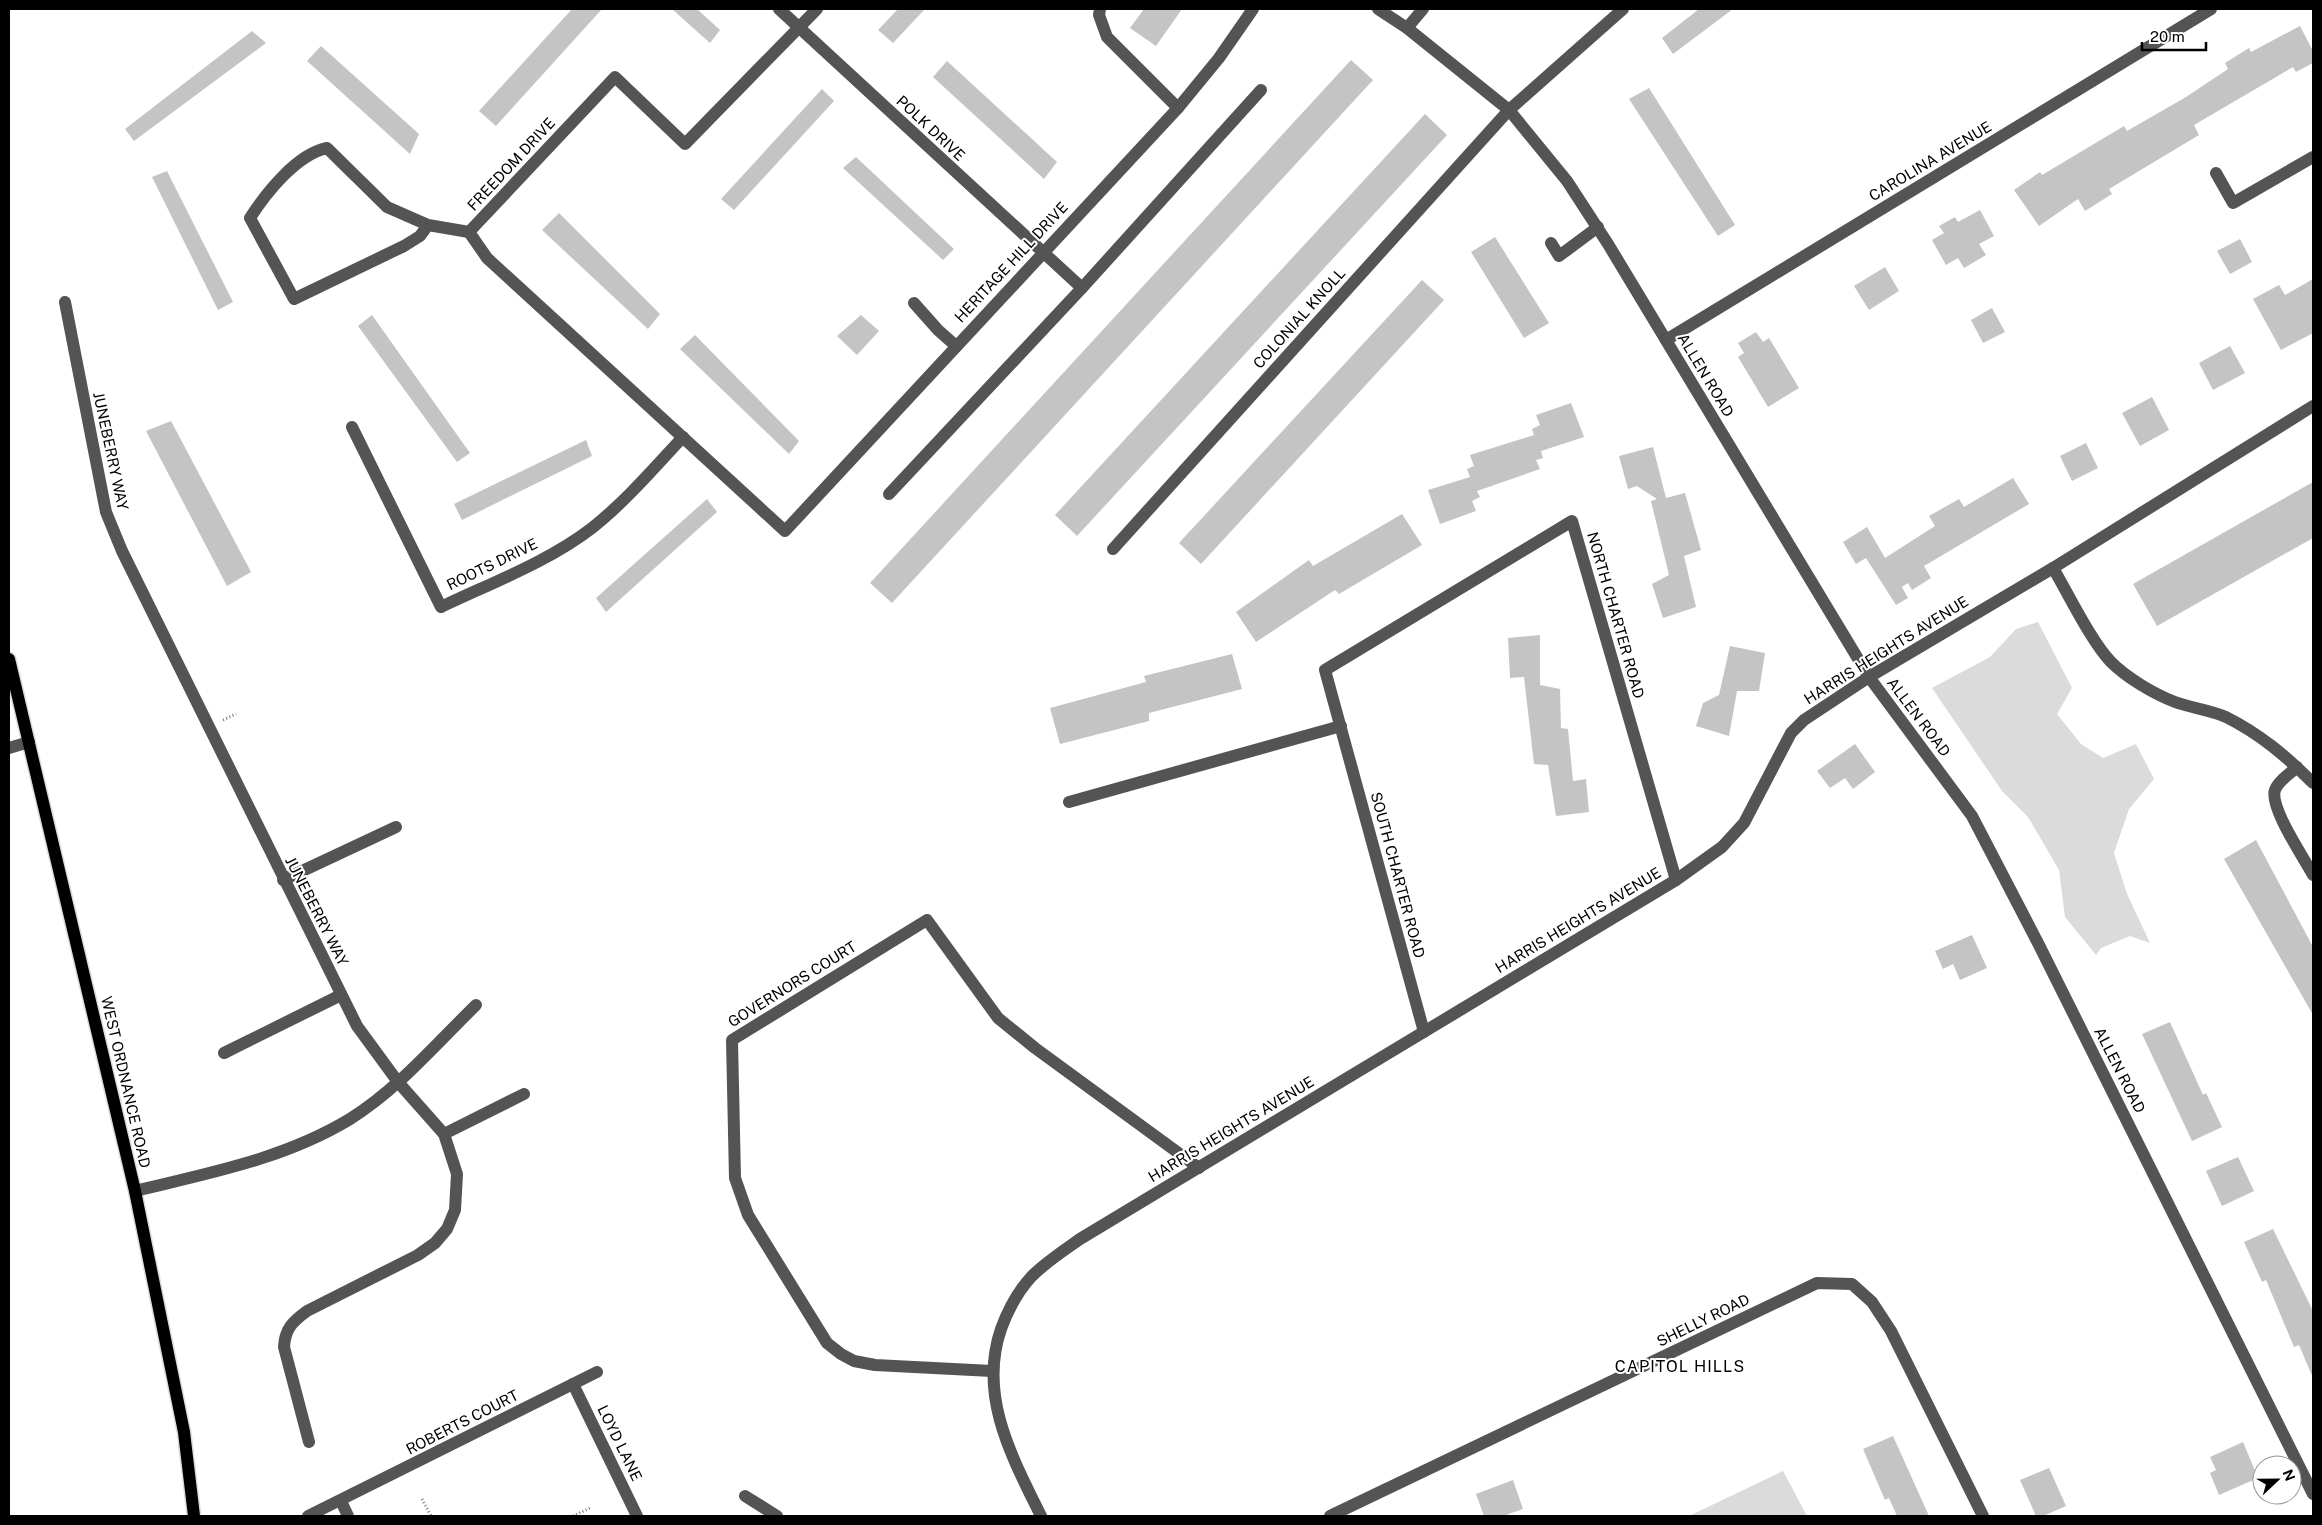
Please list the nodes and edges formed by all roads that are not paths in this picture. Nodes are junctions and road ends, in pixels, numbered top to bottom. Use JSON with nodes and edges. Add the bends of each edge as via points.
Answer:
{"nodes":[{"id":1,"x":779,"y":9,"type":"edge"},
{"id":2,"x":817,"y":9,"type":"edge"},
{"id":3,"x":1100,"y":9,"type":"edge"},
{"id":4,"x":1253,"y":9,"type":"edge"},
{"id":5,"x":1378,"y":9,"type":"edge"},
{"id":6,"x":1423,"y":9,"type":"edge"},
{"id":7,"x":1623,"y":9,"type":"edge"},
{"id":8,"x":2211,"y":9,"type":"edge"},
{"id":9,"x":800,"y":28,"type":"junction"},
{"id":10,"x":1407,"y":28,"type":"junction"},
{"id":11,"x":1261,"y":90,"type":"dead end"},
{"id":12,"x":1178,"y":108,"type":"junction"},
{"id":13,"x":1509,"y":110,"type":"junction"},
{"id":14,"x":2313,"y":157,"type":"edge"},
{"id":15,"x":2216,"y":173,"type":"dead end"},
{"id":16,"x":428,"y":225,"type":"junction"},
{"id":17,"x":1598,"y":227,"type":"junction"},
{"id":18,"x":469,"y":232,"type":"junction"},
{"id":19,"x":1551,"y":243,"type":"dead end"},
{"id":20,"x":1042,"y":252,"type":"junction"},
{"id":21,"x":1082,"y":288,"type":"junction"},
{"id":22,"x":65,"y":302,"type":"dead end"},
{"id":23,"x":914,"y":303,"type":"dead end"},
{"id":24,"x":1666,"y":340,"type":"junction"},
{"id":25,"x":956,"y":346,"type":"junction"},
{"id":26,"x":2313,"y":406,"type":"edge"},
{"id":27,"x":352,"y":427,"type":"dead end"},
{"id":28,"x":683,"y":437,"type":"junction"},
{"id":29,"x":890,"y":494,"type":"dead end"},
{"id":30,"x":785,"y":531,"type":"joint"},
{"id":31,"x":1113,"y":548,"type":"dead end"},
{"id":32,"x":2053,"y":568,"type":"junction"},
{"id":33,"x":9,"y":659,"type":"edge"},
{"id":34,"x":1326,"y":670,"type":"joint"},
{"id":35,"x":1869,"y":677,"type":"junction"},
{"id":36,"x":1341,"y":726,"type":"junction"},
{"id":37,"x":29,"y":742,"type":"junction"},
{"id":38,"x":9,"y":748,"type":"edge"},
{"id":39,"x":2297,"y":767,"type":"junction"},
{"id":40,"x":2313,"y":783,"type":"edge"},
{"id":41,"x":1070,"y":802,"type":"dead end"},
{"id":42,"x":396,"y":827,"type":"dead end"},
{"id":43,"x":2313,"y":875,"type":"edge"},
{"id":44,"x":283,"y":880,"type":"junction"},
{"id":45,"x":1676,"y":880,"type":"junction"},
{"id":46,"x":341,"y":995,"type":"junction"},
{"id":47,"x":476,"y":1005,"type":"dead end"},
{"id":48,"x":1424,"y":1032,"type":"junction"},
{"id":49,"x":224,"y":1053,"type":"dead end"},
{"id":50,"x":398,"y":1082,"type":"junction"},
{"id":51,"x":524,"y":1094,"type":"dead end"},
{"id":52,"x":444,"y":1134,"type":"junction"},
{"id":53,"x":1199,"y":1168,"type":"junction"},
{"id":54,"x":135,"y":1191,"type":"junction"},
{"id":55,"x":992,"y":1371,"type":"junction"},
{"id":56,"x":597,"y":1372,"type":"dead end"},
{"id":57,"x":573,"y":1384,"type":"junction"},
{"id":58,"x":309,"y":1442,"type":"dead end"},
{"id":59,"x":2313,"y":1494,"type":"edge"},
{"id":60,"x":745,"y":1496,"type":"dead end"},
{"id":61,"x":341,"y":1501,"type":"junction"},
{"id":62,"x":194,"y":1516,"type":"edge"},
{"id":63,"x":308,"y":1516,"type":"edge"},
{"id":64,"x":348,"y":1516,"type":"edge"},
{"id":65,"x":636,"y":1516,"type":"edge"},
{"id":66,"x":777,"y":1516,"type":"edge"},
{"id":67,"x":1040,"y":1516,"type":"edge"},
{"id":68,"x":1330,"y":1516,"type":"edge"},
{"id":69,"x":1982,"y":1516,"type":"edge"}],
"edges":[{"from":1,"to":9,"type":"street","name":"POLK DRIVE"},
{"from":2,"to":9,"type":"street"},
{"from":3,"to":12,"type":"street","via":[[1099,16],[1107,37]]},
{"from":4,"to":12,"type":"street","name":"HERITAGE HILL DRIVE"},
{"from":5,"to":10,"type":"street","name":"ALLEN ROAD"},
{"from":6,"to":10,"type":"street"},
{"from":7,"to":13,"type":"street","name":"COLONIAL KNOLL"},
{"from":8,"to":24,"type":"street","name":"CAROLINA AVENUE"},
{"from":9,"to":18,"type":"street","name":"FREEDOM DRIVE","via":[[685,144],[615,78]]},
{"from":9,"to":20,"type":"street","name":"POLK DRIVE"},
{"from":10,"to":13,"type":"street","name":"ALLEN ROAD"},
{"from":11,"to":21,"type":"street"},
{"from":12,"to":20,"type":"street","name":"HERITAGE HILL DRIVE"},
{"from":13,"to":17,"type":"street","name":"ALLEN ROAD","via":[[1567,181]]},
{"from":13,"to":31,"type":"street","name":"COLONIAL KNOLL"},
{"from":14,"to":15,"type":"street","via":[[2233,203]]},
{"from":16,"to":16,"type":"street","via":[[420,236],[404,246],[294,299],[250,218],[262,198],[303,158],[315,150],[327,148],[387,206]]},
{"from":16,"to":18,"type":"street"},
{"from":17,"to":19,"type":"street","via":[[1559,256]]},
{"from":17,"to":24,"type":"street","name":"ALLEN ROAD"},
{"from":18,"to":28,"type":"street","name":"FREEDOM DRIVE","via":[[487,258]]},
{"from":20,"to":21,"type":"street","name":"POLK DRIVE"},
{"from":20,"to":25,"type":"street","name":"HERITAGE HILL DRIVE"},
{"from":21,"to":29,"type":"street"},
{"from":22,"to":44,"type":"street","name":"JUNEBERRY WAY","via":[[106,512]]},
{"from":23,"to":25,"type":"street"},
{"from":24,"to":35,"type":"street","name":"ALLEN ROAD"},
{"from":25,"to":30,"type":"street","name":"HERITAGE HILL DRIVE"},
{"from":26,"to":32,"type":"street","name":"HARRIS HEIGHTS AVENUE"},
{"from":27,"to":28,"type":"street","name":"ROOTS DRIVE","via":[[441,607],[552,553],[591,528],[622,501]]},
{"from":28,"to":30,"type":"street","name":"FREEDOM DRIVE"},
{"from":32,"to":35,"type":"street","name":"HARRIS HEIGHTS AVENUE"},
{"from":32,"to":39,"type":"street","via":[[2111,662],[2174,702],[2224,716],[2260,735]]},
{"from":33,"to":37,"type":"main road","name":"WEST ORDNANCE ROAD"},
{"from":34,"to":36,"type":"street","name":"SOUTH CHARTER ROAD"},
{"from":34,"to":45,"type":"street","name":"NORTH CHARTER ROAD","via":[[1572,521]]},
{"from":35,"to":45,"type":"street","name":"HARRIS HEIGHTS AVENUE","via":[[1804,720],[1791,733],[1744,823],[1722,847]]},
{"from":35,"to":59,"type":"street","name":"ALLEN ROAD","via":[[1972,816],[2040,945]]},
{"from":36,"to":41,"type":"street"},
{"from":36,"to":48,"type":"street","name":"SOUTH CHARTER ROAD"},
{"from":37,"to":38,"type":"street"},
{"from":37,"to":54,"type":"main road","name":"WEST ORDNANCE ROAD"},
{"from":39,"to":40,"type":"street"},
{"from":39,"to":43,"type":"street","via":[[2276,788],[2273,798]]},
{"from":42,"to":44,"type":"street"},
{"from":44,"to":46,"type":"street","name":"JUNEBERRY WAY"},
{"from":45,"to":48,"type":"street","name":"HARRIS HEIGHTS AVENUE"},
{"from":46,"to":49,"type":"street"},
{"from":46,"to":50,"type":"street","name":"JUNEBERRY WAY","via":[[357,1026]]},
{"from":47,"to":50,"type":"street"},
{"from":48,"to":53,"type":"street","name":"HARRIS HEIGHTS AVENUE"},
{"from":50,"to":52,"type":"street","name":"JUNEBERRY WAY"},
{"from":50,"to":54,"type":"street","via":[[350,1118],[298,1147],[238,1166]]},
{"from":51,"to":52,"type":"street"},
{"from":52,"to":58,"type":"street","name":"JUNEBERRY WAY","via":[[457,1174],[455,1210],[441,1236],[418,1255],[307,1312],[290,1323],[284,1336],[284,1347]]},
{"from":53,"to":55,"type":"street","name":"HARRIS HEIGHTS AVENUE","via":[[1080,1239],[1031,1277],[1006,1315],[997,1340]]},
{"from":53,"to":55,"type":"street","name":"GOVERNORS COURT","via":[[998,1018],[927,920],[732,1040],[735,1178],[748,1215],[827,1344],[854,1361],[875,1365]]},
{"from":54,"to":62,"type":"main road","name":"WEST ORDNANCE ROAD","via":[[184,1432]]},
{"from":55,"to":67,"type":"street","name":"HARRIS HEIGHTS AVENUE","via":[[1000,1426]]},
{"from":56,"to":57,"type":"street","name":"ROBERTS COURT"},
{"from":57,"to":61,"type":"street","name":"ROBERTS COURT"},
{"from":57,"to":65,"type":"street","name":"LOYD LANE"},
{"from":60,"to":66,"type":"street"},
{"from":61,"to":63,"type":"street","name":"ROBERTS COURT"},
{"from":61,"to":64,"type":"street"},
{"from":68,"to":69,"type":"street","name":"SHELLY ROAD","via":[[1817,1283],[1852,1284],[1872,1302]]}]}
